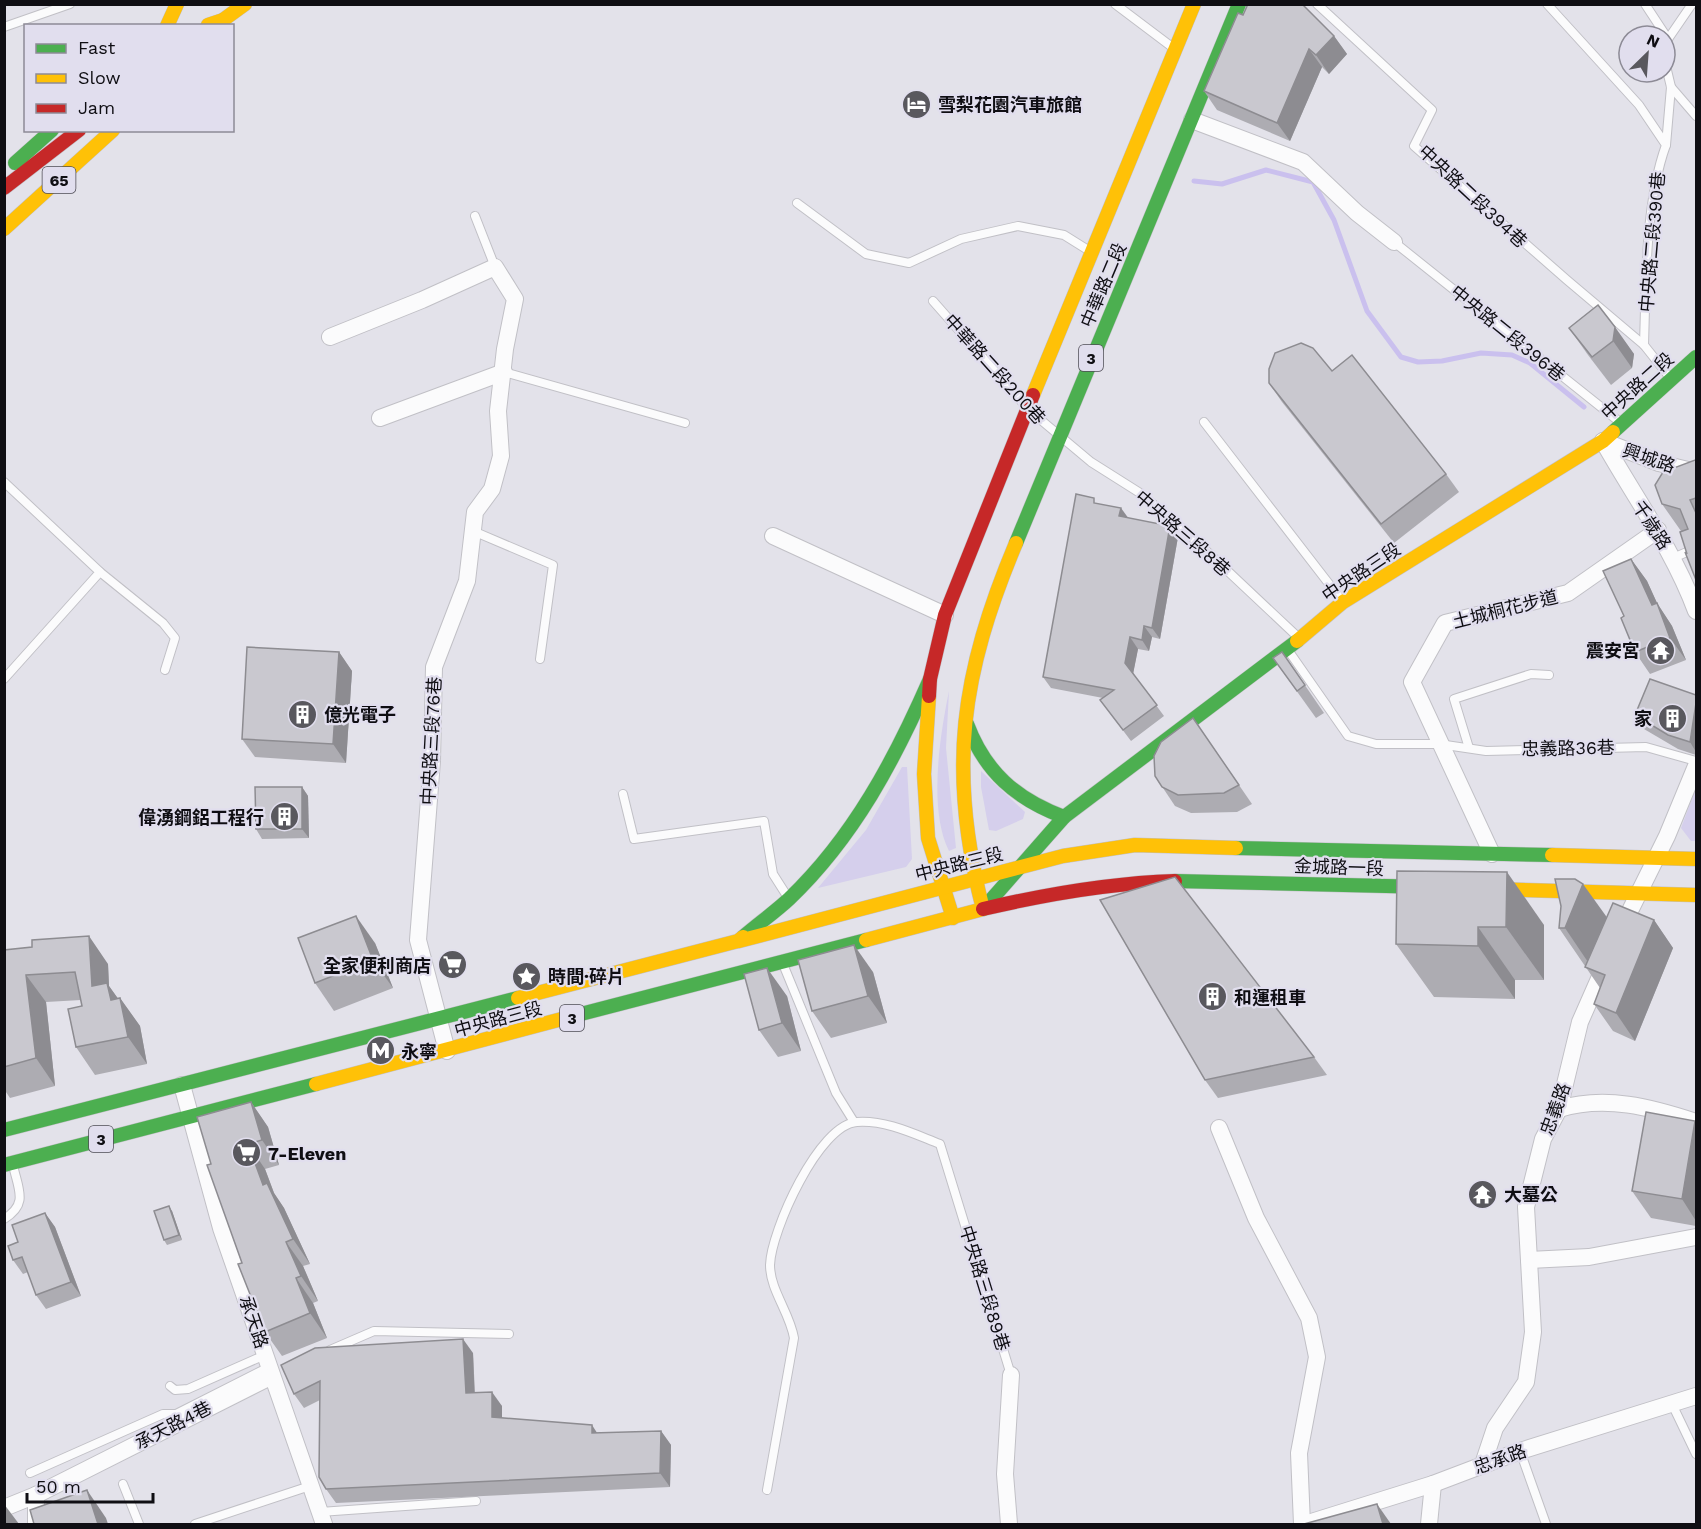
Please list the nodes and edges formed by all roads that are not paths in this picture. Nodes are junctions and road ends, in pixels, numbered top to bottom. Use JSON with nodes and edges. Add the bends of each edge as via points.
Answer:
{"nodes":[{"id":1,"x":70,"y":4,"type":"edge"},
{"id":2,"x":163,"y":4,"type":"edge"},
{"id":3,"x":177,"y":4,"type":"edge"},
{"id":4,"x":245,"y":4,"type":"edge"},
{"id":5,"x":1115,"y":4,"type":"edge"},
{"id":6,"x":1194,"y":4,"type":"edge"},
{"id":7,"x":1239,"y":4,"type":"edge"},
{"id":8,"x":1317,"y":4,"type":"edge"},
{"id":9,"x":1547,"y":4,"type":"edge"},
{"id":10,"x":1646,"y":4,"type":"edge"},
{"id":11,"x":1692,"y":4,"type":"edge"},
{"id":12,"x":218,"y":20,"type":"edge"},
{"id":13,"x":155,"y":24,"type":"edge"},
{"id":14,"x":168,"y":24,"type":"edge"},
{"id":15,"x":1659,"y":24,"type":"edge"},
{"id":16,"x":1677,"y":26,"type":"edge"},
{"id":17,"x":4,"y":27,"type":"edge"},
{"id":18,"x":1176,"y":50,"type":"junction"},
{"id":19,"x":1670,"y":84,"type":"edge"},
{"id":20,"x":1671,"y":87,"type":"junction"},
{"id":21,"x":1696,"y":116,"type":"edge"},
{"id":22,"x":1192,"y":120,"type":"junction"},
{"id":23,"x":50,"y":132,"type":"edge"},
{"id":24,"x":76,"y":132,"type":"edge"},
{"id":25,"x":85,"y":132,"type":"edge"},
{"id":26,"x":111,"y":132,"type":"edge"},
{"id":27,"x":122,"y":132,"type":"edge"},
{"id":28,"x":1666,"y":145,"type":"junction"},
{"id":29,"x":4,"y":172,"type":"edge"},
{"id":30,"x":4,"y":188,"type":"edge"},
{"id":31,"x":797,"y":203,"type":"dead end"},
{"id":32,"x":4,"y":204,"type":"edge"},
{"id":33,"x":475,"y":216,"type":"dead end"},
{"id":34,"x":4,"y":229,"type":"edge"},
{"id":35,"x":1394,"y":242,"type":"joint"},
{"id":36,"x":4,"y":246,"type":"edge"},
{"id":37,"x":1091,"y":252,"type":"junction"},
{"id":38,"x":495,"y":267,"type":"junction"},
{"id":39,"x":933,"y":300,"type":"dead end"},
{"id":40,"x":330,"y":337,"type":"dead end"},
{"id":41,"x":1644,"y":345,"type":"junction"},
{"id":42,"x":1696,"y":357,"type":"edge"},
{"id":43,"x":504,"y":372,"type":"junction"},
{"id":44,"x":1671,"y":379,"type":"junction"},
{"id":45,"x":1029,"y":410,"type":"junction"},
{"id":46,"x":380,"y":418,"type":"dead end"},
{"id":47,"x":1204,"y":422,"type":"dead end"},
{"id":48,"x":685,"y":423,"type":"dead end"},
{"id":49,"x":1622,"y":424,"type":"junction"},
{"id":50,"x":1059,"y":435,"type":"junction"},
{"id":51,"x":1603,"y":441,"type":"junction"},
{"id":52,"x":1696,"y":472,"type":"edge"},
{"id":53,"x":4,"y":482,"type":"edge"},
{"id":54,"x":1658,"y":530,"type":"junction"},
{"id":55,"x":473,"y":531,"type":"junction"},
{"id":56,"x":773,"y":536,"type":"dead end"},
{"id":57,"x":1696,"y":548,"type":"edge"},
{"id":58,"x":1673,"y":558,"type":"junction"},
{"id":59,"x":100,"y":572,"type":"junction"},
{"id":60,"x":1343,"y":602,"type":"junction"},
{"id":61,"x":1696,"y":611,"type":"edge"},
{"id":62,"x":945,"y":615,"type":"junction"},
{"id":63,"x":1301,"y":639,"type":"junction"},
{"id":64,"x":1287,"y":650,"type":"junction"},
{"id":65,"x":540,"y":659,"type":"dead end"},
{"id":66,"x":165,"y":670,"type":"dead end"},
{"id":67,"x":1549,"y":675,"type":"dead end"},
{"id":68,"x":4,"y":679,"type":"edge"},
{"id":69,"x":930,"y":679,"type":"junction"},
{"id":70,"x":966,"y":718,"type":"junction"},
{"id":71,"x":1439,"y":744,"type":"junction"},
{"id":72,"x":1469,"y":748,"type":"junction"},
{"id":73,"x":1696,"y":761,"type":"edge"},
{"id":74,"x":1696,"y":766,"type":"edge"},
{"id":75,"x":623,"y":794,"type":"dead end"},
{"id":76,"x":1064,"y":817,"type":"junction"},
{"id":77,"x":1492,"y":854,"type":"junction"},
{"id":78,"x":1657,"y":858,"type":"junction"},
{"id":79,"x":1696,"y":859,"type":"edge"},
{"id":80,"x":1017,"y":868,"type":"junction"},
{"id":81,"x":974,"y":879,"type":"junction"},
{"id":82,"x":942,"y":886,"type":"junction"},
{"id":83,"x":1440,"y":888,"type":"edge"},
{"id":84,"x":1476,"y":889,"type":"edge"},
{"id":85,"x":1636,"y":893,"type":"junction"},
{"id":86,"x":1696,"y":895,"type":"edge"},
{"id":87,"x":789,"y":899,"type":"junction"},
{"id":88,"x":983,"y":909,"type":"junction"},
{"id":89,"x":952,"y":918,"type":"junction"},
{"id":90,"x":738,"y":941,"type":"junction"},
{"id":91,"x":783,"y":963,"type":"junction"},
{"id":92,"x":437,"y":1018,"type":"junction"},
{"id":93,"x":447,"y":1051,"type":"junction"},
{"id":94,"x":182,"y":1085,"type":"junction"},
{"id":95,"x":1558,"y":1109,"type":"junction"},
{"id":96,"x":190,"y":1116,"type":"junction"},
{"id":97,"x":854,"y":1122,"type":"junction"},
{"id":98,"x":1696,"y":1122,"type":"edge"},
{"id":99,"x":1219,"y":1128,"type":"dead end"},
{"id":100,"x":7,"y":1144,"type":"edge"},
{"id":101,"x":4,"y":1220,"type":"edge"},
{"id":102,"x":1696,"y":1237,"type":"edge"},
{"id":103,"x":1529,"y":1260,"type":"junction"},
{"id":104,"x":509,"y":1334,"type":"dead end"},
{"id":105,"x":321,"y":1354,"type":"edge"},
{"id":106,"x":271,"y":1368,"type":"junction"},
{"id":107,"x":1011,"y":1374,"type":"joint"},
{"id":108,"x":170,"y":1386,"type":"dead end"},
{"id":109,"x":1696,"y":1396,"type":"edge"},
{"id":110,"x":1672,"y":1404,"type":"junction"},
{"id":111,"x":177,"y":1423,"type":"junction"},
{"id":112,"x":142,"y":1424,"type":"junction"},
{"id":113,"x":1520,"y":1451,"type":"junction"},
{"id":114,"x":1696,"y":1454,"type":"edge"},
{"id":115,"x":1483,"y":1464,"type":"junction"},
{"id":116,"x":30,"y":1473,"type":"dead end"},
{"id":117,"x":123,"y":1484,"type":"dead end"},
{"id":118,"x":1433,"y":1484,"type":"junction"},
{"id":119,"x":310,"y":1486,"type":"junction"},
{"id":120,"x":767,"y":1490,"type":"dead end"},
{"id":121,"x":36,"y":1495,"type":"junction"},
{"id":122,"x":476,"y":1501,"type":"dead end"},
{"id":123,"x":4,"y":1508,"type":"edge"},
{"id":124,"x":322,"y":1518,"type":"edge"},
{"id":125,"x":36,"y":1524,"type":"edge"},
{"id":126,"x":139,"y":1524,"type":"edge"},
{"id":127,"x":195,"y":1524,"type":"edge"},
{"id":128,"x":1009,"y":1524,"type":"edge"},
{"id":129,"x":1304,"y":1524,"type":"edge"},
{"id":130,"x":1428,"y":1524,"type":"edge"},
{"id":131,"x":1546,"y":1524,"type":"edge"}],
"edges":[{"from":1,"to":17,"type":"lane"},
{"from":2,"to":13,"type":"street"},
{"from":3,"to":14,"type":"main road"},
{"from":4,"to":12,"type":"main road"},
{"from":5,"to":18,"type":"lane"},
{"from":6,"to":18,"type":"main road","name":"中華路二段","number":"3"},
{"from":7,"to":22,"type":"main road","name":"中華路二段","number":"3"},
{"from":8,"to":41,"type":"lane","name":"中央路二段394巷","via":[[1432,110],[1414,146]]},
{"from":9,"to":28,"type":"lane","via":[[1639,105]]},
{"from":10,"to":15,"type":"lane"},
{"from":11,"to":16,"type":"lane"},
{"from":18,"to":37,"type":"main road","name":"中華路二段","number":"3"},
{"from":19,"to":20,"type":"lane"},
{"from":20,"to":21,"type":"lane"},
{"from":20,"to":28,"type":"lane","name":"中央路二段390巷"},
{"from":22,"to":35,"type":"street","via":[[1303,162]]},
{"from":22,"to":50,"type":"main road","name":"中華路二段","number":"3"},
{"from":23,"to":29,"type":"main road"},
{"from":24,"to":30,"type":"main road","number":"65"},
{"from":25,"to":32,"type":"main road"},
{"from":26,"to":34,"type":"main road","number":"65"},
{"from":27,"to":36,"type":"main road"},
{"from":28,"to":41,"type":"lane","name":"中央路二段390巷","via":[[1656,171]]},
{"from":31,"to":37,"type":"lane","via":[[866,254],[909,263],[961,239],[1018,226],[1064,235]]},
{"from":33,"to":38,"type":"lane"},
{"from":35,"to":49,"type":"lane","name":"中央路二段396巷"},
{"from":37,"to":45,"type":"main road","name":"中華路二段","number":"3"},
{"from":38,"to":40,"type":"street"},
{"from":38,"to":43,"type":"street","name":"中央路三段76巷","via":[[515,298]]},
{"from":39,"to":45,"type":"lane","name":"中華路二段200巷"},
{"from":41,"to":44,"type":"lane","name":"中央路二段394巷"},
{"from":42,"to":44,"type":"main road","name":"中央路二段"},
{"from":43,"to":46,"type":"street"},
{"from":43,"to":48,"type":"lane"},
{"from":43,"to":55,"type":"street","name":"中央路三段76巷","via":[[498,411],[501,456],[492,489],[475,512]]},
{"from":44,"to":49,"type":"main road","name":"中央路二段"},
{"from":45,"to":50,"type":"lane","name":"中華路二段200巷"},
{"from":45,"to":62,"type":"main road","name":"中華路二段","number":"3"},
{"from":47,"to":60,"type":"lane"},
{"from":49,"to":51,"type":"main road","name":"中央路二段"},
{"from":50,"to":63,"type":"lane","name":"中央路三段8巷","via":[[1182,528]]},
{"from":50,"to":70,"type":"main road","name":"中華路二段","number":"3","via":[[987,621],[971,673]]},
{"from":51,"to":52,"type":"street","name":"興城路","via":[[1659,463]]},
{"from":51,"to":54,"type":"street","name":"千歲路","via":[[1634,497]]},
{"from":51,"to":60,"type":"main road","name":"中央路三段"},
{"from":53,"to":59,"type":"lane"},
{"from":54,"to":58,"type":"street","name":"千歲路"},
{"from":54,"to":71,"type":"street","name":"土城桐花步道","via":[[1568,593],[1445,622],[1412,682]]},
{"from":55,"to":65,"type":"lane","via":[[553,565]]},
{"from":55,"to":92,"type":"street","name":"中央路三段76巷","via":[[467,581],[435,667],[418,940]]},
{"from":56,"to":62,"type":"street"},
{"from":57,"to":58,"type":"lane"},
{"from":58,"to":61,"type":"street","name":"千歲路"},
{"from":59,"to":66,"type":"lane","via":[[176,638]]},
{"from":59,"to":68,"type":"lane"},
{"from":60,"to":63,"type":"main road","name":"中央路三段"},
{"from":62,"to":69,"type":"main road","name":"中華路二段","number":"3"},
{"from":63,"to":64,"type":"main road","name":"中央路三段"},
{"from":64,"to":71,"type":"lane","name":"忠義路36巷","via":[[1348,736],[1376,744]]},
{"from":64,"to":76,"type":"main road","name":"中央路三段"},
{"from":67,"to":72,"type":"lane","via":[[1531,674],[1454,699]]},
{"from":69,"to":82,"type":"main road","number":"3","via":[[925,807],[929,845]]},
{"from":69,"to":87,"type":"main road","number":"3","via":[[900,747],[867,803],[827,858]]},
{"from":70,"to":76,"type":"main road","via":[[974,747],[1012,792],[1038,808]]},
{"from":70,"to":81,"type":"main road","number":"3","via":[[962,802]]},
{"from":71,"to":72,"type":"lane","name":"忠義路36巷"},
{"from":71,"to":77,"type":"street","name":"土城桐花步道"},
{"from":72,"to":73,"type":"lane","name":"忠義路36巷","via":[[1486,751],[1646,747]]},
{"from":74,"to":78,"type":"street","name":"忠義路"},
{"from":75,"to":87,"type":"lane","via":[[634,839],[764,821],[773,874]]},
{"from":76,"to":80,"type":"main road","name":"中央路三段"},
{"from":77,"to":78,"type":"main road","name":"金城路一段"},
{"from":77,"to":80,"type":"main road","name":"金城路一段","via":[[1135,845]]},
{"from":78,"to":79,"type":"main road","name":"金城路一段"},
{"from":78,"to":85,"type":"street","name":"忠義路"},
{"from":80,"to":81,"type":"main road","name":"中央路三段"},
{"from":80,"to":88,"type":"main road","name":"中央路三段"},
{"from":81,"to":82,"type":"main road","name":"中央路三段"},
{"from":81,"to":88,"type":"main road","number":"3"},
{"from":82,"to":89,"type":"main road","number":"3"},
{"from":82,"to":90,"type":"main road","name":"中央路三段"},
{"from":83,"to":88,"type":"main road","name":"金城路一段","via":[[1134,882],[1054,892]]},
{"from":84,"to":85,"type":"main road"},
{"from":85,"to":86,"type":"main road"},
{"from":85,"to":95,"type":"street","name":"忠義路","via":[[1580,1022]]},
{"from":87,"to":90,"type":"main road","number":"3"},
{"from":88,"to":89,"type":"main road","name":"中央路三段","number":"3"},
{"from":89,"to":91,"type":"main road","name":"中央路三段","number":"3"},
{"from":90,"to":92,"type":"main road","name":"中央路三段","number":"3"},
{"from":91,"to":93,"type":"main road","name":"中央路三段","number":"3"},
{"from":91,"to":97,"type":"lane","via":[[836,1093]]},
{"from":92,"to":93,"type":"street","name":"中央路三段76巷"},
{"from":92,"to":94,"type":"main road","name":"中央路三段","number":"3"},
{"from":93,"to":96,"type":"main road","name":"中央路三段","number":"3"},
{"from":94,"to":96,"type":"street","name":"承天路"},
{"from":94,"to":100,"type":"main road","name":"中央路三段","number":"3"},
{"from":95,"to":98,"type":"street","via":[[1607,1102],[1666,1112]]},
{"from":95,"to":103,"type":"street","name":"忠義路","via":[[1543,1138],[1526,1208]]},
{"from":96,"to":100,"type":"main road","name":"中央路三段","number":"3"},
{"from":96,"to":106,"type":"street","name":"承天路","via":[[221,1228]]},
{"from":97,"to":107,"type":"lane","name":"中央路三段89巷","via":[[879,1122],[940,1144]]},
{"from":97,"to":120,"type":"lane","via":[[822,1144],[804,1172],[776,1237],[770,1265],[773,1282],[792,1323],[794,1338]]},
{"from":99,"to":129,"type":"street","via":[[1256,1218],[1309,1318],[1317,1357],[1299,1453]]},
{"from":100,"to":101,"type":"lane","via":[[21,1202]]},
{"from":102,"to":103,"type":"street","via":[[1588,1257]]},
{"from":103,"to":115,"type":"street","name":"忠義路","via":[[1533,1332],[1526,1382],[1495,1428]]},
{"from":104,"to":105,"type":"lane","via":[[374,1331]]},
{"from":106,"to":108,"type":"lane","via":[[188,1389],[175,1390]]},
{"from":106,"to":111,"type":"street","name":"承天路4巷"},
{"from":106,"to":112,"type":"lane","via":[[176,1414],[163,1414]]},
{"from":106,"to":119,"type":"street","name":"承天路"},
{"from":107,"to":128,"type":"street","name":"中央路三段89巷","via":[[1005,1474]]},
{"from":109,"to":110,"type":"street","name":"忠承路"},
{"from":110,"to":113,"type":"street","name":"忠承路"},
{"from":110,"to":114,"type":"lane"},
{"from":111,"to":112,"type":"lane"},
{"from":111,"to":121,"type":"street","name":"承天路4巷"},
{"from":112,"to":116,"type":"lane"},
{"from":113,"to":115,"type":"street","name":"忠承路"},
{"from":113,"to":131,"type":"lane"},
{"from":115,"to":118,"type":"street","name":"忠承路"},
{"from":117,"to":126,"type":"lane"},
{"from":118,"to":129,"type":"street","name":"忠承路"},
{"from":118,"to":130,"type":"street"},
{"from":119,"to":124,"type":"street","name":"承天路"},
{"from":119,"to":127,"type":"lane"},
{"from":121,"to":123,"type":"street","name":"承天路4巷"},
{"from":121,"to":125,"type":"street"},
{"from":122,"to":124,"type":"lane"}]}
